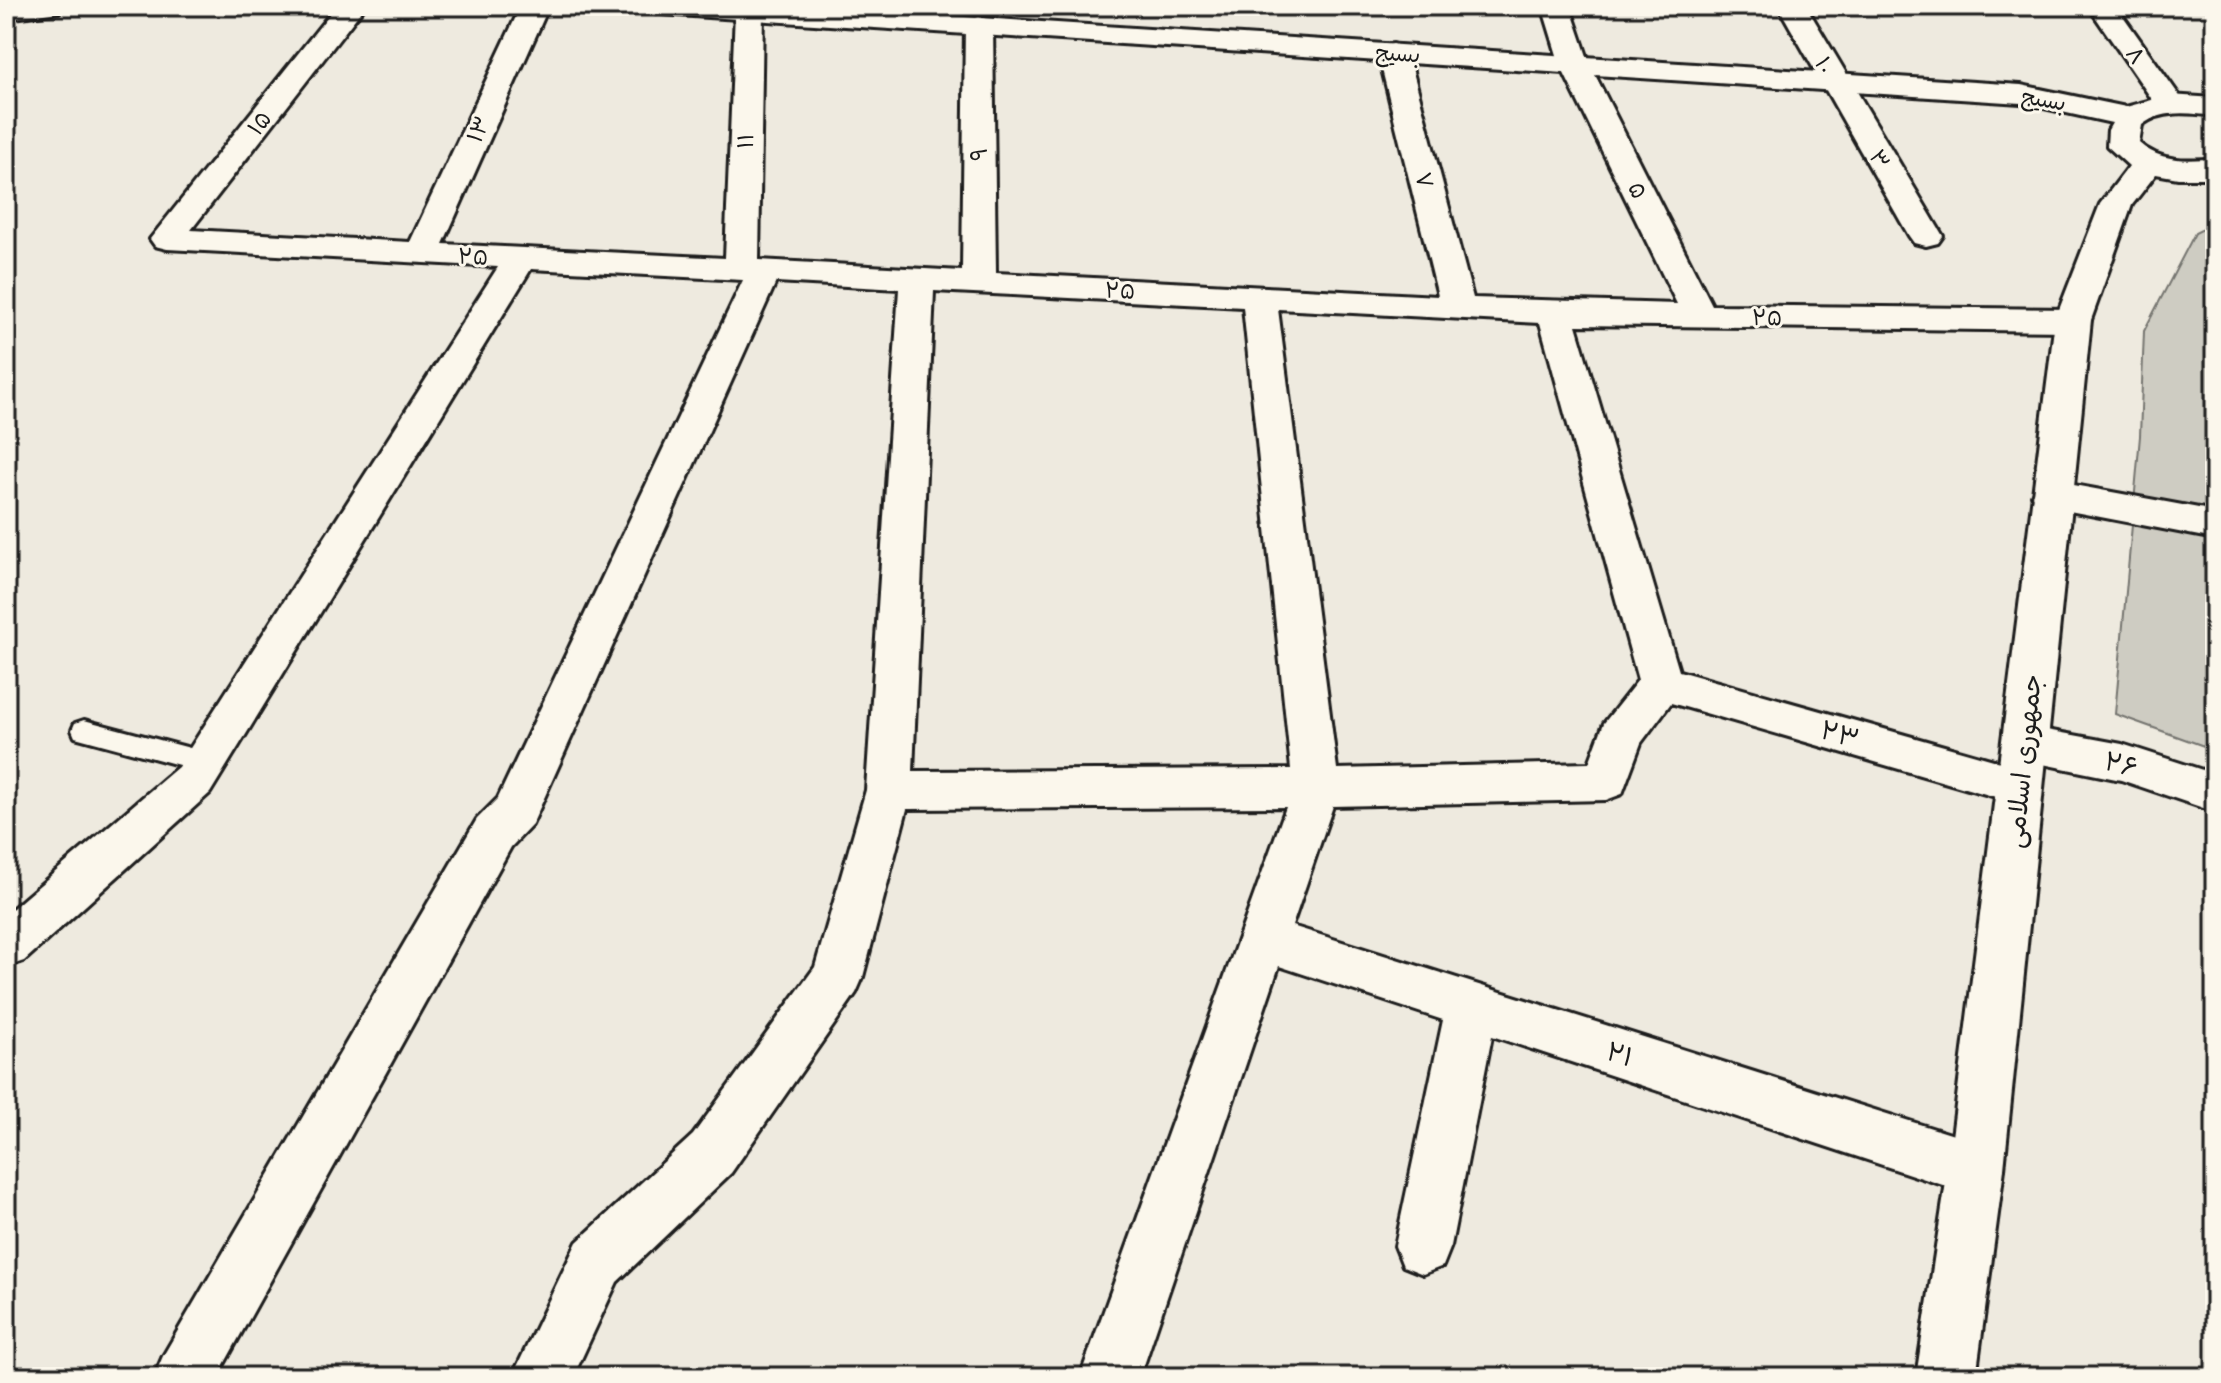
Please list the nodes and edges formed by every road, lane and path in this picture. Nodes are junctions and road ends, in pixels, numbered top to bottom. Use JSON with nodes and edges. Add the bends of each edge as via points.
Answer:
{"nodes":[{"id":1,"x":49,"y":6,"type":"edge"},
{"id":2,"x":351,"y":6,"type":"edge"},
{"id":3,"x":535,"y":6,"type":"edge"},
{"id":4,"x":662,"y":6,"type":"edge"},
{"id":5,"x":1556,"y":6,"type":"edge"},
{"id":6,"x":1792,"y":6,"type":"edge"},
{"id":7,"x":2102,"y":6,"type":"edge"},
{"id":8,"x":6,"y":11,"type":"edge"},
{"id":9,"x":749,"y":11,"type":"junction"},
{"id":10,"x":979,"y":26,"type":"junction"},
{"id":11,"x":1393,"y":53,"type":"junction"},
{"id":12,"x":1575,"y":65,"type":"junction"},
{"id":13,"x":1834,"y":81,"type":"junction"},
{"id":14,"x":2171,"y":105,"type":"junction"},
{"id":15,"x":2215,"y":107,"type":"edge"},
{"id":16,"x":2132,"y":118,"type":"junction"},
{"id":17,"x":2148,"y":163,"type":"junction"},
{"id":18,"x":2215,"y":168,"type":"edge"},
{"id":19,"x":1926,"y":236,"type":"dead end"},
{"id":20,"x":167,"y":239,"type":"joint"},
{"id":21,"x":422,"y":253,"type":"junction"},
{"id":22,"x":521,"y":258,"type":"junction"},
{"id":23,"x":753,"y":270,"type":"junction"},
{"id":24,"x":917,"y":279,"type":"junction"},
{"id":25,"x":979,"y":282,"type":"junction"},
{"id":26,"x":1259,"y":297,"type":"junction"},
{"id":27,"x":1458,"y":308,"type":"junction"},
{"id":28,"x":1555,"y":313,"type":"junction"},
{"id":29,"x":1700,"y":316,"type":"junction"},
{"id":30,"x":2073,"y":320,"type":"junction"},
{"id":31,"x":2052,"y":495,"type":"junction"},
{"id":32,"x":2215,"y":525,"type":"edge"},
{"id":33,"x":1661,"y":683,"type":"junction"},
{"id":34,"x":84,"y":730,"type":"dead end"},
{"id":35,"x":205,"y":762,"type":"junction"},
{"id":36,"x":2023,"y":764,"type":"junction"},
{"id":37,"x":1316,"y":788,"type":"junction"},
{"id":38,"x":889,"y":790,"type":"junction"},
{"id":39,"x":2215,"y":793,"type":"edge"},
{"id":40,"x":1263,"y":939,"type":"junction"},
{"id":41,"x":6,"y":945,"type":"edge"},
{"id":42,"x":1472,"y":1006,"type":"junction"},
{"id":43,"x":1976,"y":1169,"type":"junction"},
{"id":44,"x":1423,"y":1246,"type":"dead end"},
{"id":45,"x":184,"y":1377,"type":"edge"},
{"id":46,"x":542,"y":1377,"type":"edge"},
{"id":47,"x":1110,"y":1377,"type":"edge"},
{"id":48,"x":1946,"y":1377,"type":"edge"}],
"edges":[{"from":1,"to":8,"type":"street"},
{"from":2,"to":20,"type":"street","name":"۱۵"},
{"from":3,"to":21,"type":"street","name":"۱۳"},
{"from":4,"to":9,"type":"street","name":"بسیج"},
{"from":5,"to":12,"type":"street","name":"۵"},
{"from":6,"to":13,"type":"street","name":"۱۰"},
{"from":7,"to":14,"type":"street","name":"۸"},
{"from":9,"to":10,"type":"street","name":"بسیج"},
{"from":9,"to":23,"type":"street","name":"۱۱"},
{"from":10,"to":11,"type":"street","name":"بسیج"},
{"from":10,"to":25,"type":"street","name":"۹"},
{"from":11,"to":12,"type":"street","name":"بسیج"},
{"from":11,"to":27,"type":"street","name":"۷"},
{"from":12,"to":13,"type":"street","name":"بسیج"},
{"from":12,"to":29,"type":"street","name":"۵"},
{"from":13,"to":16,"type":"street","name":"بسیج","via":[[2021,94]]},
{"from":13,"to":19,"type":"street","name":"۳"},
{"from":14,"to":15,"type":"street"},
{"from":14,"to":16,"type":"street","via":[[2140,111]]},
{"from":16,"to":17,"type":"street","via":[[2121,134],[2123,146]]},
{"from":17,"to":18,"type":"street"},
{"from":17,"to":30,"type":"street","name":"جمهوری اسلامی","via":[[2116,204]]},
{"from":20,"to":21,"type":"street","name":"۲۵"},
{"from":21,"to":22,"type":"street","name":"۲۵"},
{"from":22,"to":23,"type":"street","name":"۲۵"},
{"from":22,"to":35,"type":"street"},
{"from":23,"to":24,"type":"street","name":"۲۵"},
{"from":23,"to":45,"type":"street","via":[[515,811],[494,833]]},
{"from":24,"to":25,"type":"street","name":"۲۵"},
{"from":24,"to":38,"type":"street"},
{"from":25,"to":26,"type":"street","name":"۲۵"},
{"from":26,"to":27,"type":"street","name":"۲۵"},
{"from":26,"to":37,"type":"street"},
{"from":27,"to":28,"type":"street","name":"۲۵"},
{"from":28,"to":29,"type":"street","name":"۲۵"},
{"from":28,"to":33,"type":"street"},
{"from":29,"to":30,"type":"street","name":"۲۵"},
{"from":30,"to":31,"type":"street","name":"جمهوری اسلامی"},
{"from":31,"to":32,"type":"street"},
{"from":31,"to":36,"type":"street","name":"جمهوری اسلامی"},
{"from":33,"to":36,"type":"street","name":"۲۳"},
{"from":33,"to":37,"type":"street","via":[[1620,736],[1606,781]]},
{"from":34,"to":35,"type":"lane"},
{"from":35,"to":41,"type":"street","via":[[194,780]]},
{"from":36,"to":39,"type":"street","name":"۲۶","via":[[2122,762]]},
{"from":36,"to":43,"type":"street","name":"جمهوری اسلامی"},
{"from":37,"to":38,"type":"street"},
{"from":37,"to":40,"type":"street"},
{"from":38,"to":46,"type":"street","via":[[838,977],[712,1154],[597,1262]]},
{"from":40,"to":42,"type":"street","name":"۲۱"},
{"from":40,"to":47,"type":"street"},
{"from":42,"to":43,"type":"street","name":"۲۱"},
{"from":42,"to":44,"type":"street"},
{"from":43,"to":48,"type":"street","name":"جمهوری اسلامی"}]}
